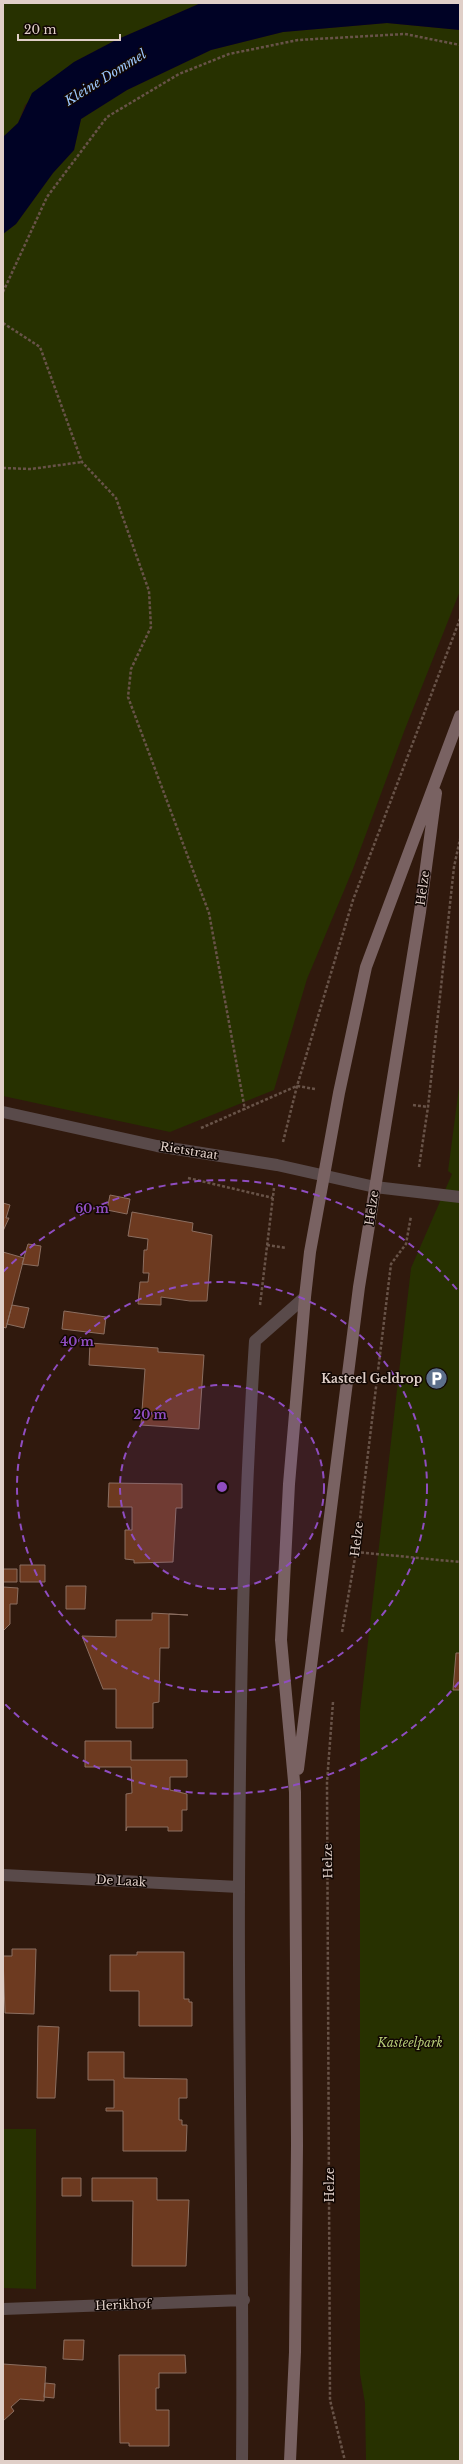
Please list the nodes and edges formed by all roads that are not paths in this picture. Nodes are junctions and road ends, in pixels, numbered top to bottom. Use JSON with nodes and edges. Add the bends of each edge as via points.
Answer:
{"nodes":[{"id":1,"x":460,"y":716,"type":"edge"},
{"id":2,"x":439,"y":769,"type":"junction"},
{"id":3,"x":3,"y":1112,"type":"edge"},
{"id":4,"x":324,"y":1176,"type":"junction"},
{"id":5,"x":375,"y":1187,"type":"junction"},
{"id":6,"x":460,"y":1197,"type":"edge"},
{"id":7,"x":305,"y":1298,"type":"junction"},
{"id":8,"x":295,"y":1792,"type":"junction"},
{"id":9,"x":3,"y":1875,"type":"edge"},
{"id":10,"x":239,"y":1887,"type":"junction"},
{"id":11,"x":244,"y":2300,"type":"junction"},
{"id":12,"x":3,"y":2309,"type":"edge"},
{"id":13,"x":291,"y":2458,"type":"edge"},
{"id":14,"x":242,"y":2461,"type":"edge"}],
"edges":[{"from":1,"to":2,"type":"main road","name":"Helze"},
{"from":2,"to":4,"type":"main road","name":"Helze","via":[[366,967]]},
{"from":2,"to":5,"type":"main road","name":"Helze","via":[[420,912]]},
{"from":3,"to":4,"type":"street","name":"Rietstraat","via":[[157,1146],[277,1165]]},
{"from":4,"to":5,"type":"street","name":"Rietstraat"},
{"from":4,"to":7,"type":"main road","name":"Helze","via":[[310,1252]]},
{"from":5,"to":6,"type":"street","name":"Rietstraat"},
{"from":5,"to":8,"type":"main road","name":"Helze"},
{"from":7,"to":8,"type":"main road","name":"Helze","via":[[289,1484],[281,1640]]},
{"from":7,"to":10,"type":"street","via":[[255,1341],[247,1464]]},
{"from":8,"to":13,"type":"main road","name":"Helze","via":[[297,2144]]},
{"from":9,"to":10,"type":"street","name":"De Laak"},
{"from":10,"to":11,"type":"street"},
{"from":11,"to":12,"type":"street","name":"Herikhof"},
{"from":11,"to":14,"type":"street"}]}
